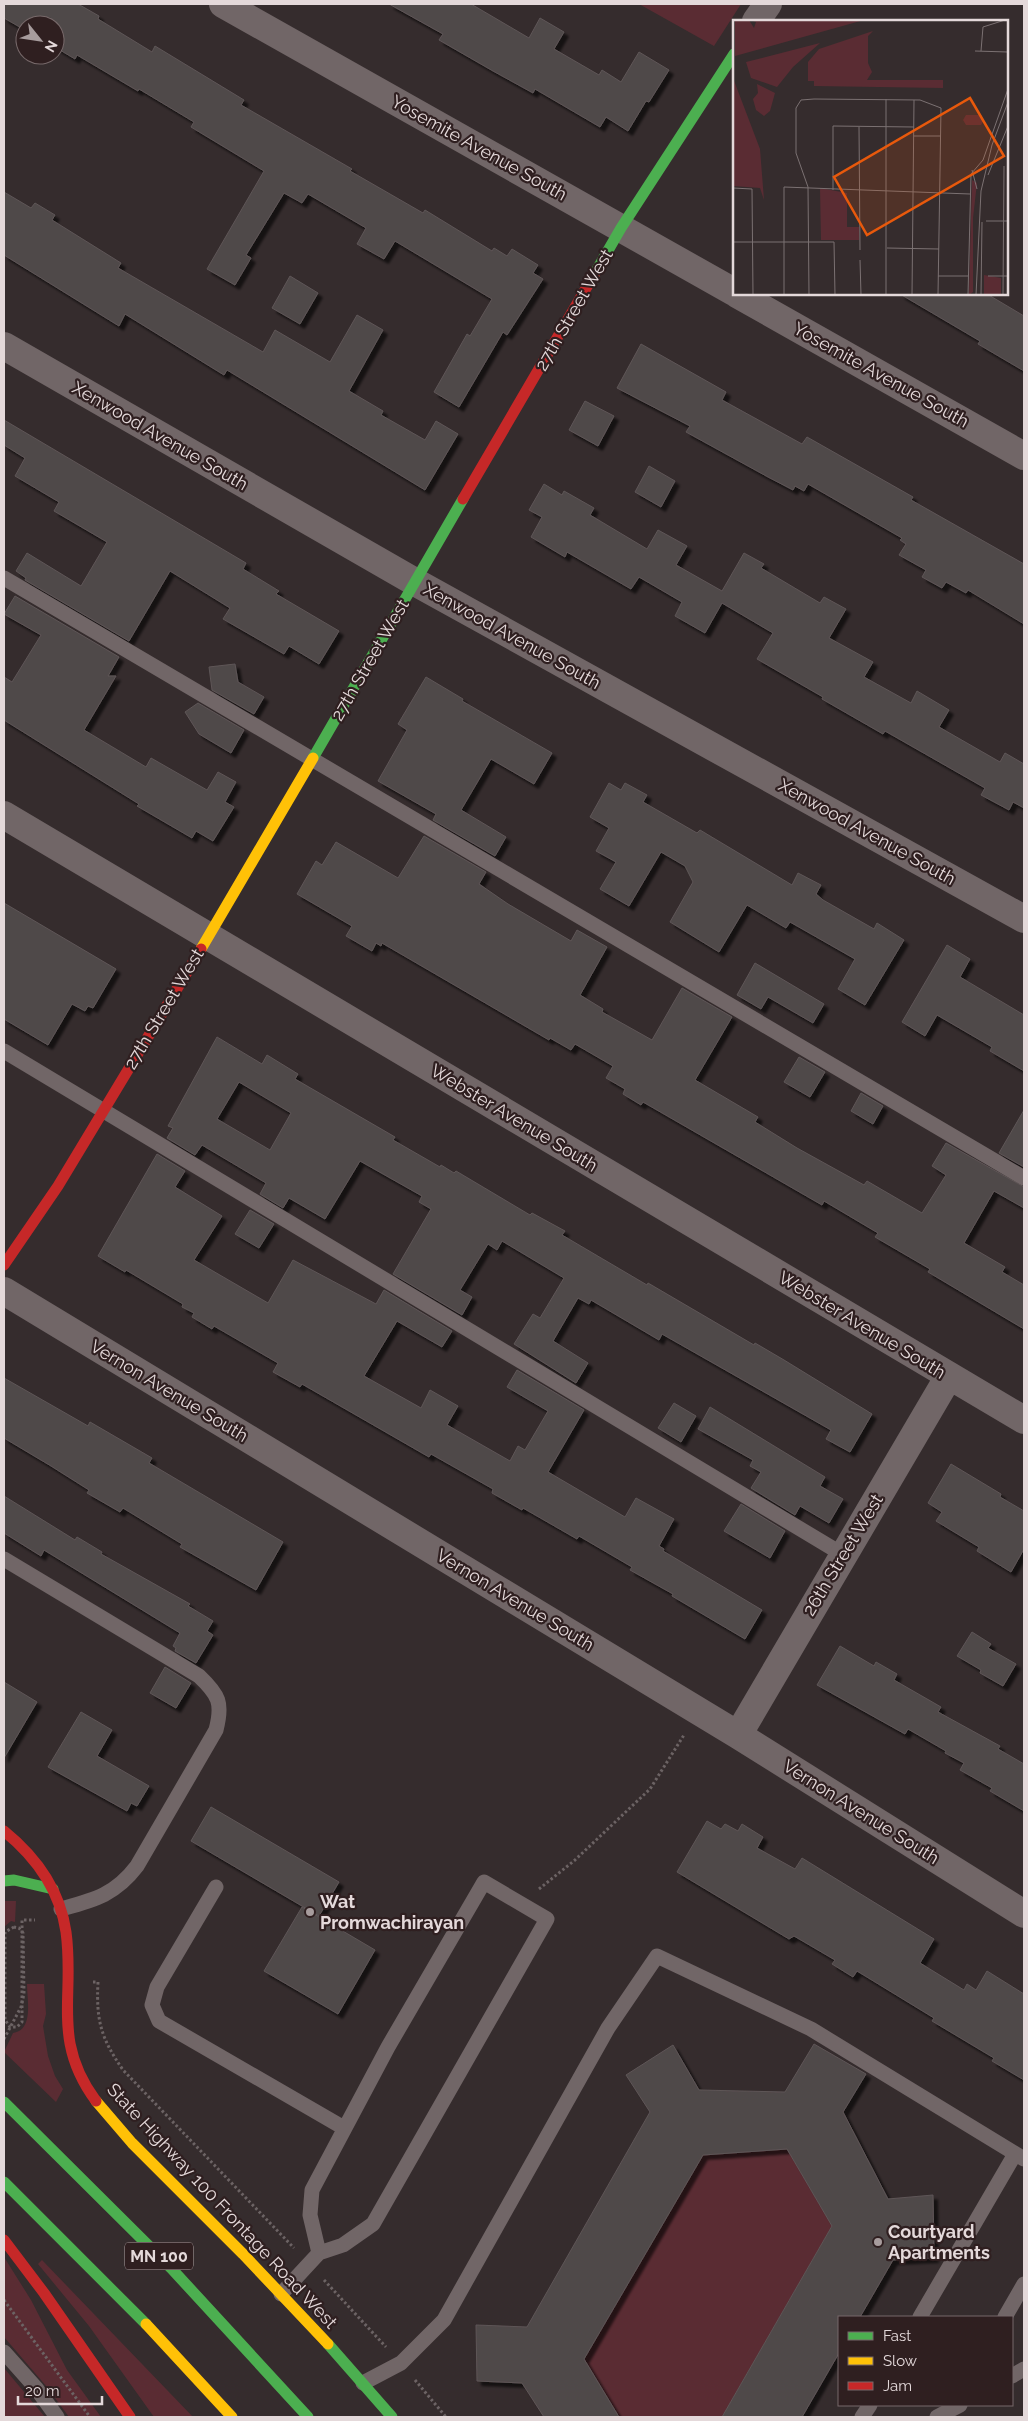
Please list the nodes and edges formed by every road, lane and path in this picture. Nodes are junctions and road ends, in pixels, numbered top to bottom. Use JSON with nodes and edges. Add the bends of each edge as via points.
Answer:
{"nodes":[{"id":1,"x":223,"y":4,"type":"edge"},
{"id":2,"x":768,"y":4,"type":"edge"},
{"id":3,"x":757,"y":20,"type":"edge"},
{"id":4,"x":733,"y":56,"type":"edge"},
{"id":5,"x":621,"y":228,"type":"junction"},
{"id":6,"x":733,"y":291,"type":"edge"},
{"id":7,"x":740,"y":295,"type":"edge"},
{"id":8,"x":4,"y":346,"type":"edge"},
{"id":9,"x":1024,"y":456,"type":"edge"},
{"id":10,"x":4,"y":578,"type":"edge"},
{"id":11,"x":415,"y":582,"type":"junction"},
{"id":12,"x":313,"y":759,"type":"junction"},
{"id":13,"x":4,"y":815,"type":"edge"},
{"id":14,"x":1024,"y":919,"type":"edge"},
{"id":15,"x":208,"y":936,"type":"junction"},
{"id":16,"x":4,"y":1051,"type":"edge"},
{"id":17,"x":103,"y":1112,"type":"junction"},
{"id":18,"x":1024,"y":1178,"type":"edge"},
{"id":19,"x":4,"y":1265,"type":"edge"},
{"id":20,"x":4,"y":1291,"type":"edge"},
{"id":21,"x":949,"y":1376,"type":"junction"},
{"id":22,"x":1024,"y":1420,"type":"edge"},
{"id":23,"x":842,"y":1554,"type":"junction"},
{"id":24,"x":4,"y":1560,"type":"edge"},
{"id":25,"x":699,"y":1711,"type":"junction"},
{"id":26,"x":738,"y":1735,"type":"junction"},
{"id":27,"x":4,"y":1832,"type":"edge"},
{"id":28,"x":4,"y":1881,"type":"edge"},
{"id":29,"x":216,"y":1887,"type":"dead end"},
{"id":30,"x":53,"y":1889,"type":"junction"},
{"id":31,"x":519,"y":1902,"type":"junction"},
{"id":32,"x":61,"y":1909,"type":"junction"},
{"id":33,"x":1024,"y":1914,"type":"edge"},
{"id":34,"x":36,"y":1928,"type":"dead end"},
{"id":35,"x":98,"y":1982,"type":"dead end"},
{"id":36,"x":4,"y":2039,"type":"edge"},
{"id":37,"x":4,"y":2102,"type":"edge"},
{"id":38,"x":344,"y":2128,"type":"junction"},
{"id":39,"x":1019,"y":2157,"type":"edge"},
{"id":40,"x":4,"y":2182,"type":"edge"},
{"id":41,"x":4,"y":2240,"type":"edge"},
{"id":42,"x":314,"y":2258,"type":"junction"},
{"id":43,"x":1024,"y":2284,"type":"edge"},
{"id":44,"x":281,"y":2294,"type":"junction"},
{"id":45,"x":4,"y":2300,"type":"edge"},
{"id":46,"x":921,"y":2316,"type":"edge"},
{"id":47,"x":1007,"y":2316,"type":"edge"},
{"id":48,"x":4,"y":2352,"type":"edge"},
{"id":49,"x":401,"y":2363,"type":"junction"},
{"id":50,"x":1024,"y":2369,"type":"edge"},
{"id":51,"x":1013,"y":2375,"type":"edge"},
{"id":52,"x":363,"y":2383,"type":"junction"},
{"id":53,"x":869,"y":2406,"type":"edge"},
{"id":54,"x":958,"y":2406,"type":"edge"},
{"id":55,"x":56,"y":2417,"type":"edge"},
{"id":56,"x":90,"y":2417,"type":"edge"},
{"id":57,"x":130,"y":2417,"type":"edge"},
{"id":58,"x":232,"y":2417,"type":"edge"},
{"id":59,"x":308,"y":2417,"type":"edge"},
{"id":60,"x":392,"y":2417,"type":"edge"},
{"id":61,"x":446,"y":2417,"type":"edge"},
{"id":62,"x":862,"y":2417,"type":"edge"},
{"id":63,"x":937,"y":2417,"type":"edge"}],
"edges":[{"from":1,"to":5,"type":"street","name":"Yosemite Avenue South"},
{"from":2,"to":3,"type":"street"},
{"from":4,"to":5,"type":"main road","name":"27th Street West"},
{"from":5,"to":6,"type":"street","name":"Yosemite Avenue South"},
{"from":5,"to":11,"type":"main road","name":"27th Street West"},
{"from":7,"to":9,"type":"street","name":"Yosemite Avenue South"},
{"from":8,"to":11,"type":"street","name":"Xenwood Avenue South"},
{"from":10,"to":12,"type":"lane"},
{"from":11,"to":12,"type":"main road","name":"27th Street West"},
{"from":11,"to":14,"type":"street","name":"Xenwood Avenue South"},
{"from":12,"to":15,"type":"main road","name":"27th Street West"},
{"from":12,"to":18,"type":"lane"},
{"from":13,"to":15,"type":"street","name":"Webster Avenue South"},
{"from":15,"to":17,"type":"main road","name":"27th Street West"},
{"from":15,"to":21,"type":"street","name":"Webster Avenue South"},
{"from":16,"to":17,"type":"lane"},
{"from":17,"to":19,"type":"main road","name":"27th Street West"},
{"from":17,"to":23,"type":"lane"},
{"from":20,"to":25,"type":"street","name":"Vernon Avenue South"},
{"from":21,"to":22,"type":"street","name":"Webster Avenue South"},
{"from":21,"to":23,"type":"street","name":"26th Street West"},
{"from":23,"to":26,"type":"street","name":"26th Street West"},
{"from":24,"to":32,"type":"lane","via":[[199,1676],[214,1691],[220,1705],[216,1730],[125,1882],[95,1900]]},
{"from":25,"to":26,"type":"street","name":"Vernon Avenue South"},
{"from":25,"to":31,"type":"path","via":[[650,1789],[575,1860]]},
{"from":26,"to":33,"type":"street","name":"Vernon Avenue South"},
{"from":27,"to":30,"type":"main road","name":"State Highway 100 Frontage Road West","via":[[31,1854]]},
{"from":28,"to":30,"type":"main road","via":[[14,1880]]},
{"from":29,"to":38,"type":"lane","via":[[157,1987],[152,2005],[159,2021]]},
{"from":30,"to":32,"type":"main road","name":"State Highway 100 Frontage Road West"},
{"from":31,"to":38,"type":"lane","via":[[484,1882]]},
{"from":31,"to":42,"type":"lane","via":[[547,1919],[373,2224],[342,2245]]},
{"from":32,"to":44,"type":"main road","name":"State Highway 100 Frontage Road West","via":[[67,1948],[66,2032],[84,2081],[116,2123]]},
{"from":34,"to":36,"type":"path","bridge":true,"via":[[35,1920],[22,1920],[22,1926],[22,1936],[22,1946],[22,1994],[22,2003],[22,2022],[18,2027],[10,2027],[4,2020],[5,1932],[14,1927],[19,1928],[23,1933],[24,1994],[22,2000],[21,2007],[16,2018],[12,2025],[8,2032]]},
{"from":35,"to":42,"type":"path","via":[[100,2029],[108,2048],[124,2070]]},
{"from":37,"to":59,"type":"main road","number":"MN 100","via":[[170,2268]]},
{"from":38,"to":42,"type":"lane","via":[[312,2190],[310,2215]]},
{"from":39,"to":46,"type":"lane"},
{"from":39,"to":49,"type":"lane","via":[[811,2029],[657,1956],[608,2028],[444,2320]]},
{"from":40,"to":58,"type":"main road","number":"MN 100","via":[[142,2319]]},
{"from":41,"to":57,"type":"main road"},
{"from":42,"to":44,"type":"lane"},
{"from":42,"to":49,"type":"path"},
{"from":43,"to":47,"type":"lane"},
{"from":44,"to":52,"type":"main road","name":"State Highway 100 Frontage Road West"},
{"from":45,"to":56,"type":"path"},
{"from":48,"to":55,"type":"lane"},
{"from":49,"to":52,"type":"lane"},
{"from":49,"to":61,"type":"path"},
{"from":50,"to":51,"type":"lane"},
{"from":52,"to":60,"type":"main road","name":"State Highway 100 Frontage Road West"},
{"from":53,"to":62,"type":"lane"},
{"from":54,"to":63,"type":"lane"}]}
